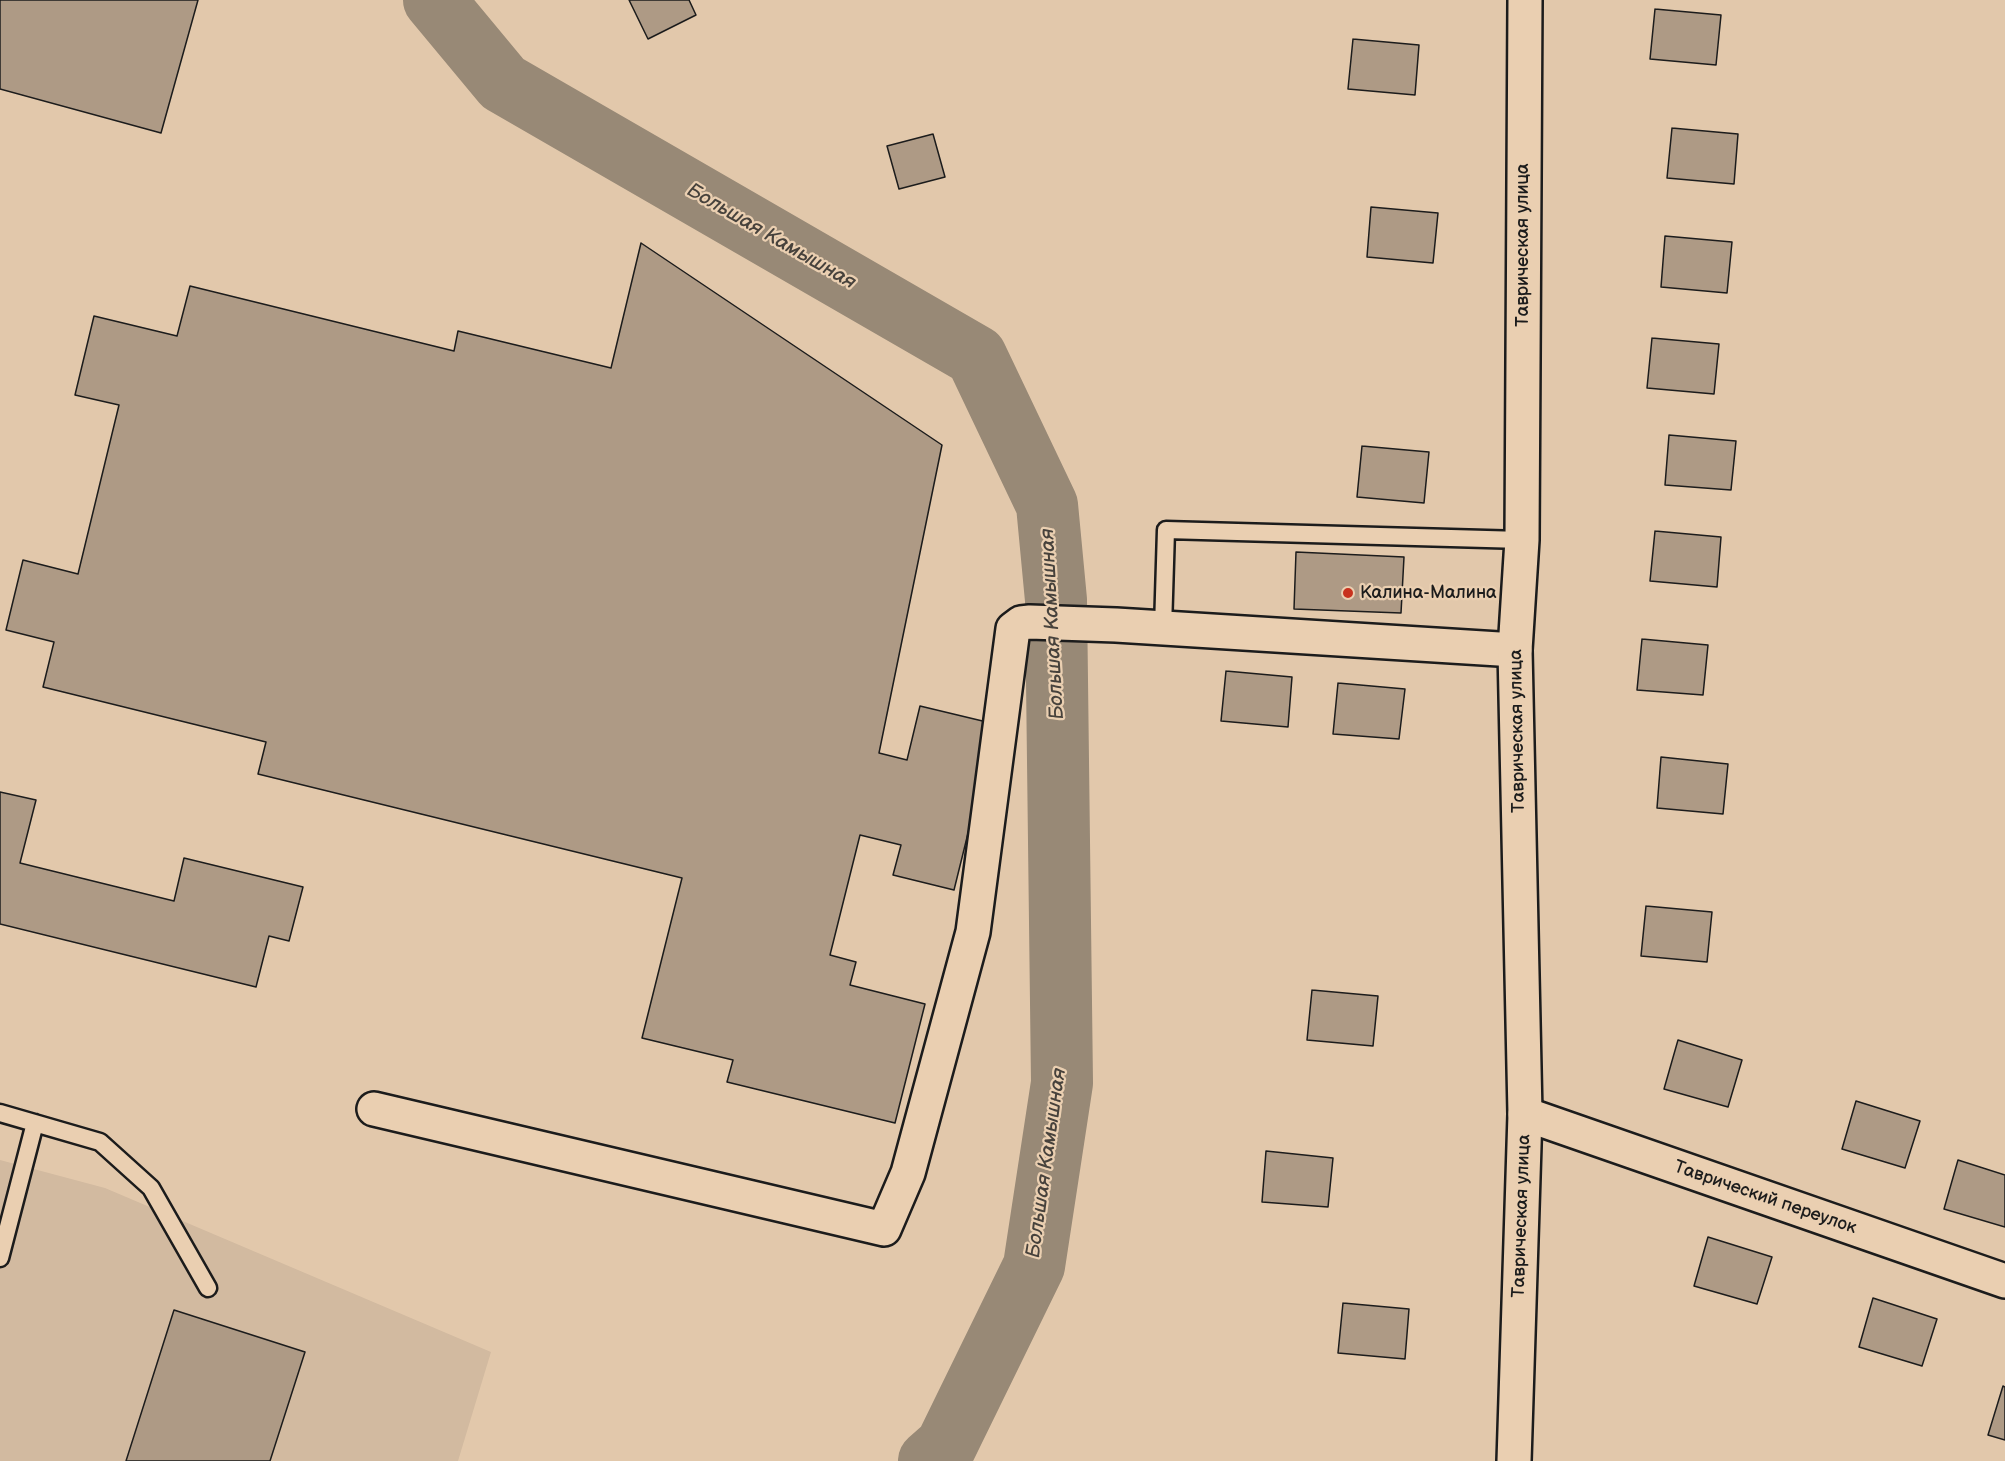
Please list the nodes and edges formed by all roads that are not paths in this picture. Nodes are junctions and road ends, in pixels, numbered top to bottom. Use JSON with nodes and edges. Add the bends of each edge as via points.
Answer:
{"nodes":[{"id":1,"x":1525,"y":0,"type":"edge"},
{"id":2,"x":1522,"y":540,"type":"junction"},
{"id":3,"x":1162,"y":628,"type":"junction"},
{"id":4,"x":1515,"y":650,"type":"junction"},
{"id":5,"x":374,"y":1109,"type":"dead end"},
{"id":6,"x":0,"y":1113,"type":"edge"},
{"id":7,"x":1525,"y":1114,"type":"junction"},
{"id":8,"x":35,"y":1124,"type":"junction"},
{"id":9,"x":0,"y":1258,"type":"edge"},
{"id":10,"x":2005,"y":1281,"type":"edge"},
{"id":11,"x":208,"y":1288,"type":"dead end"},
{"id":12,"x":1514,"y":1461,"type":"edge"}],
"edges":[{"from":1,"to":2,"type":"street","name":"Таврическая улица"},
{"from":2,"to":3,"type":"lane","via":[[1166,530]]},
{"from":2,"to":4,"type":"street","name":"Таврическая улица"},
{"from":3,"to":4,"type":"street"},
{"from":3,"to":5,"type":"street","via":[[1030,622],[1013,629],[973,932],[908,1173],[884,1229]]},
{"from":4,"to":7,"type":"street","name":"Таврическая улица"},
{"from":6,"to":8,"type":"lane"},
{"from":7,"to":10,"type":"street","name":"Таврический переулок"},
{"from":7,"to":12,"type":"street","name":"Таврическая улица"},
{"from":8,"to":9,"type":"lane"},
{"from":8,"to":11,"type":"lane","via":[[100,1142],[151,1188]]}]}
